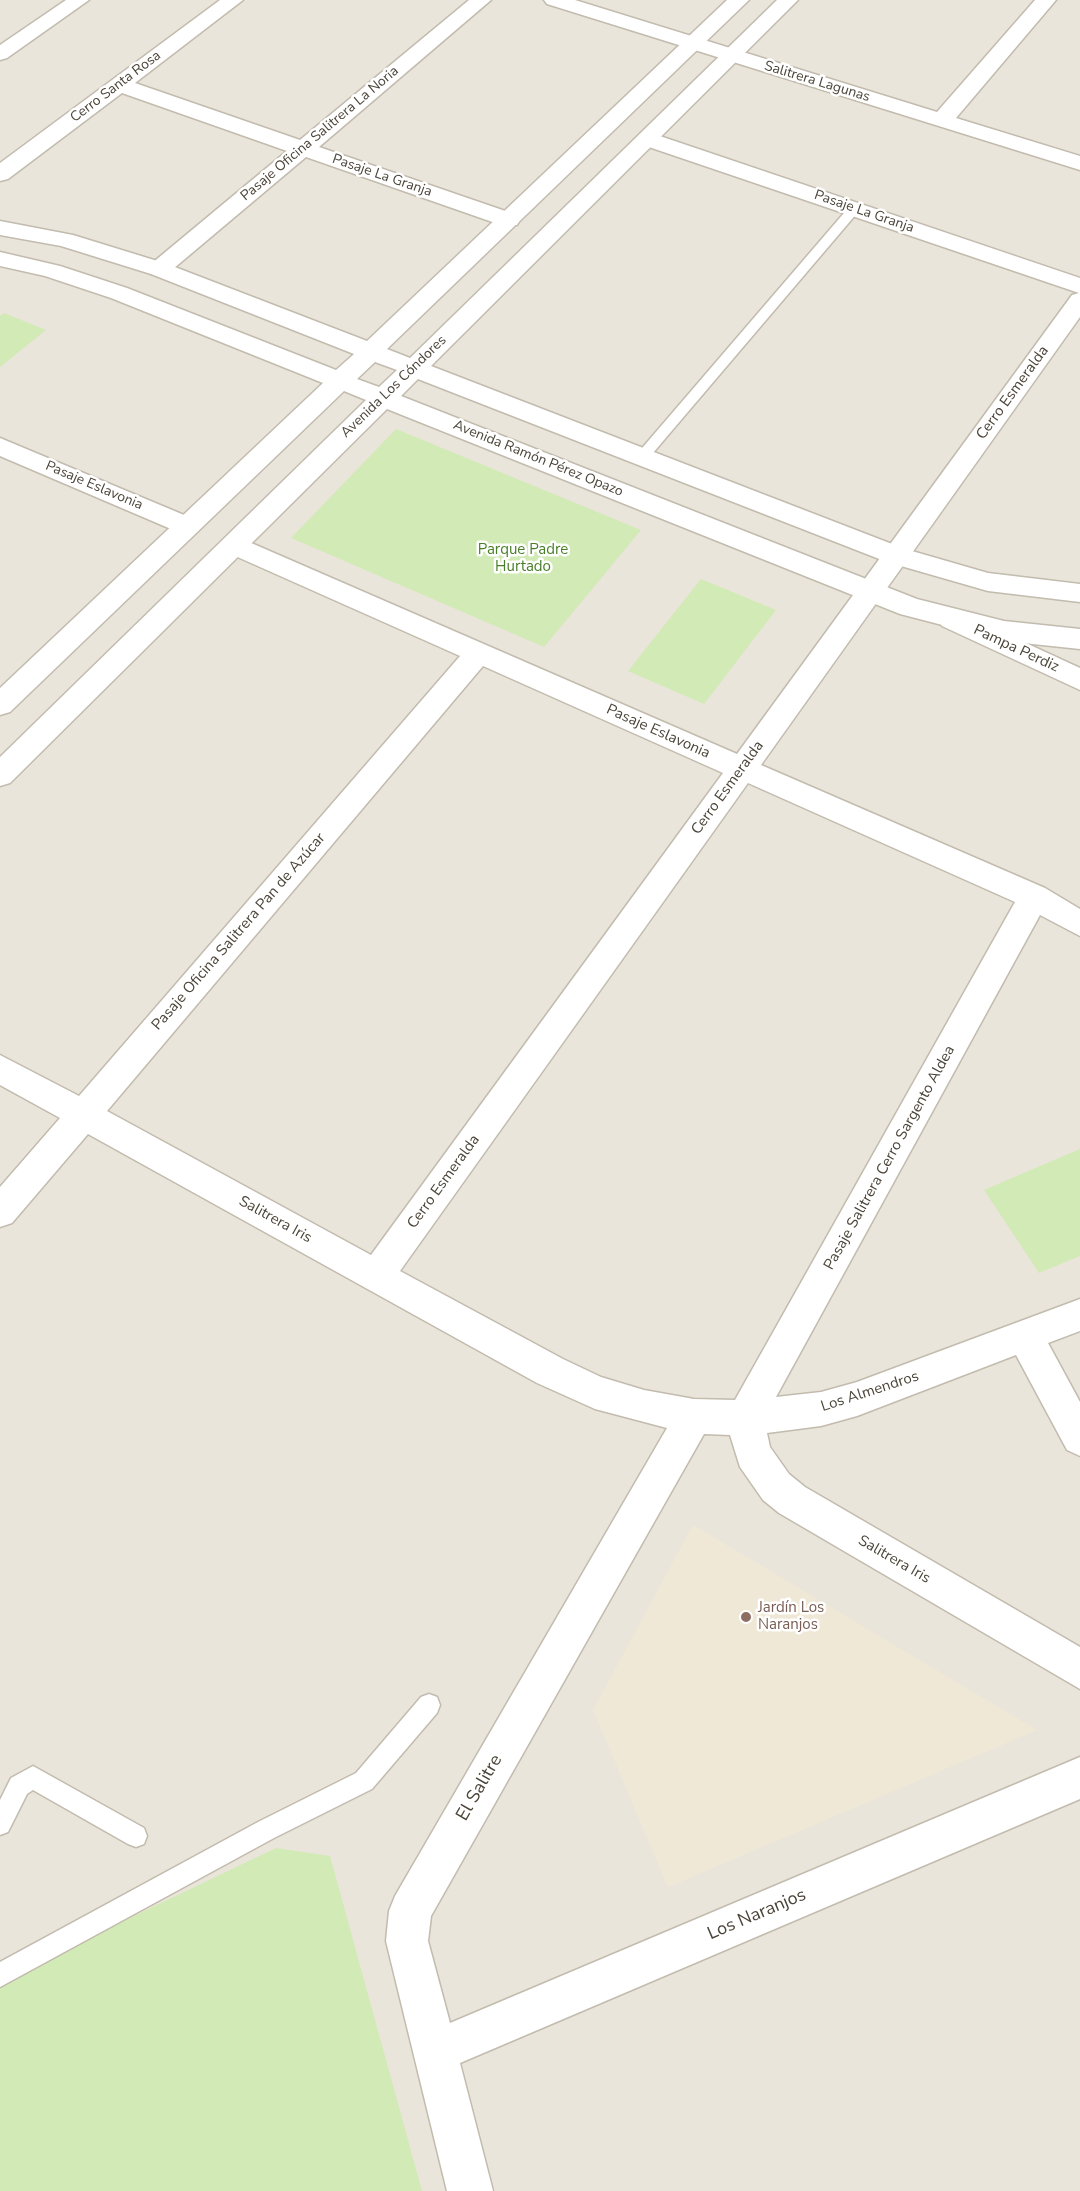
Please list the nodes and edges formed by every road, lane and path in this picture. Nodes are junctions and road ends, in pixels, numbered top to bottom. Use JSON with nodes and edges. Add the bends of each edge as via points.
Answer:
{"nodes":[{"id":1,"x":79,"y":0,"type":"edge"},
{"id":2,"x":233,"y":0,"type":"edge"},
{"id":3,"x":481,"y":0,"type":"edge"},
{"id":4,"x":555,"y":0,"type":"edge"},
{"id":5,"x":738,"y":0,"type":"edge"},
{"id":6,"x":788,"y":0,"type":"edge"},
{"id":7,"x":1046,"y":0,"type":"edge"},
{"id":8,"x":693,"y":43,"type":"junction"},
{"id":9,"x":0,"y":54,"type":"edge"},
{"id":10,"x":732,"y":55,"type":"junction"},
{"id":11,"x":119,"y":85,"type":"junction"},
{"id":12,"x":942,"y":120,"type":"junction"},
{"id":13,"x":648,"y":139,"type":"junction"},
{"id":14,"x":303,"y":148,"type":"junction"},
{"id":15,"x":1080,"y":163,"type":"edge"},
{"id":16,"x":0,"y":174,"type":"edge"},
{"id":17,"x":854,"y":209,"type":"junction"},
{"id":18,"x":508,"y":220,"type":"junction"},
{"id":19,"x":0,"y":228,"type":"edge"},
{"id":20,"x":0,"y":259,"type":"edge"},
{"id":21,"x":159,"y":269,"type":"junction"},
{"id":22,"x":1080,"y":286,"type":"edge"},
{"id":23,"x":1080,"y":300,"type":"edge"},
{"id":24,"x":370,"y":352,"type":"junction"},
{"id":25,"x":413,"y":369,"type":"junction"},
{"id":26,"x":340,"y":380,"type":"junction"},
{"id":27,"x":384,"y":398,"type":"junction"},
{"id":28,"x":0,"y":446,"type":"edge"},
{"id":29,"x":642,"y":457,"type":"junction"},
{"id":30,"x":188,"y":526,"type":"junction"},
{"id":31,"x":233,"y":545,"type":"junction"},
{"id":32,"x":896,"y":556,"type":"junction"},
{"id":33,"x":870,"y":592,"type":"junction"},
{"id":34,"x":1080,"y":594,"type":"edge"},
{"id":35,"x":952,"y":620,"type":"junction"},
{"id":36,"x":1080,"y":639,"type":"edge"},
{"id":37,"x":479,"y":653,"type":"junction"},
{"id":38,"x":1080,"y":680,"type":"edge"},
{"id":39,"x":0,"y":705,"type":"edge"},
{"id":40,"x":742,"y":769,"type":"junction"},
{"id":41,"x":0,"y":774,"type":"edge"},
{"id":42,"x":1034,"y":897,"type":"junction"},
{"id":43,"x":1080,"y":924,"type":"edge"},
{"id":44,"x":0,"y":1069,"type":"edge"},
{"id":45,"x":83,"y":1114,"type":"junction"},
{"id":46,"x":0,"y":1212,"type":"edge"},
{"id":47,"x":377,"y":1275,"type":"junction"},
{"id":48,"x":1080,"y":1316,"type":"edge"},
{"id":49,"x":1025,"y":1336,"type":"junction"},
{"id":50,"x":550,"y":1371,"type":"joint"},
{"id":51,"x":694,"y":1416,"type":"junction"},
{"id":52,"x":745,"y":1418,"type":"junction"},
{"id":53,"x":1080,"y":1438,"type":"edge"},
{"id":54,"x":1080,"y":1670,"type":"edge"},
{"id":55,"x":429,"y":1705,"type":"dead end"},
{"id":56,"x":1080,"y":1778,"type":"edge"},
{"id":57,"x":0,"y":1824,"type":"edge"},
{"id":58,"x":136,"y":1836,"type":"dead end"},
{"id":59,"x":0,"y":1975,"type":"edge"},
{"id":60,"x":434,"y":2052,"type":"junction"},
{"id":61,"x":470,"y":2191,"type":"edge"}],
"edges":[{"from":1,"to":9,"type":"street"},
{"from":2,"to":11,"type":"street","name":"Cerro Santa Rosa"},
{"from":3,"to":14,"type":"street","name":"Pasaje Oficina Salitrera La Noria"},
{"from":4,"to":8,"type":"street","name":"Salitrera Lagunas"},
{"from":5,"to":8,"type":"street"},
{"from":6,"to":10,"type":"street","name":"Avenida Los Cóndores"},
{"from":7,"to":12,"type":"street"},
{"from":8,"to":10,"type":"street","name":"Salitrera Lagunas"},
{"from":8,"to":18,"type":"street"},
{"from":10,"to":12,"type":"street","name":"Salitrera Lagunas"},
{"from":10,"to":13,"type":"street","name":"Avenida Los Cóndores"},
{"from":11,"to":14,"type":"street","name":"Pasaje La Granja"},
{"from":11,"to":16,"type":"street","name":"Cerro Santa Rosa"},
{"from":12,"to":15,"type":"street","name":"Salitrera Lagunas"},
{"from":13,"to":17,"type":"street","name":"Pasaje La Granja"},
{"from":13,"to":25,"type":"street","name":"Avenida Los Cóndores"},
{"from":14,"to":18,"type":"street","name":"Pasaje La Granja"},
{"from":14,"to":21,"type":"street","name":"Pasaje Oficina Salitrera La Noria"},
{"from":17,"to":22,"type":"street","name":"Pasaje La Granja"},
{"from":17,"to":29,"type":"lane"},
{"from":18,"to":24,"type":"street"},
{"from":19,"to":21,"type":"street","via":[[65,240]]},
{"from":20,"to":26,"type":"street","name":"Avenida Ramón Pérez Opazo","via":[[86,281]]},
{"from":21,"to":24,"type":"street"},
{"from":23,"to":32,"type":"street","name":"Cerro Esmeralda"},
{"from":24,"to":25,"type":"street"},
{"from":24,"to":26,"type":"street"},
{"from":25,"to":27,"type":"street","name":"Avenida Los Cóndores"},
{"from":25,"to":29,"type":"street"},
{"from":26,"to":27,"type":"street","name":"Avenida Ramón Pérez Opazo"},
{"from":26,"to":30,"type":"street"},
{"from":27,"to":31,"type":"street","name":"Avenida Los Cóndores"},
{"from":27,"to":33,"type":"street","name":"Avenida Ramón Pérez Opazo"},
{"from":28,"to":30,"type":"street","name":"Pasaje Eslavonia"},
{"from":29,"to":32,"type":"street"},
{"from":30,"to":39,"type":"street"},
{"from":31,"to":37,"type":"street","name":"Pasaje Eslavonia"},
{"from":31,"to":41,"type":"street","name":"Avenida Los Cóndores"},
{"from":32,"to":33,"type":"street","name":"Cerro Esmeralda"},
{"from":32,"to":34,"type":"street","via":[[988,582]]},
{"from":33,"to":35,"type":"street","name":"Avenida Ramón Pérez Opazo"},
{"from":33,"to":40,"type":"street","name":"Cerro Esmeralda"},
{"from":35,"to":36,"type":"street","name":"Avenida Ramón Pérez Opazo","via":[[1004,631]]},
{"from":35,"to":38,"type":"street","name":"Pampa Perdiz"},
{"from":37,"to":40,"type":"street","name":"Pasaje Eslavonia"},
{"from":37,"to":45,"type":"street","name":"Pasaje Oficina Salitrera Pan de Azúcar"},
{"from":40,"to":42,"type":"street","name":"Pasaje Eslavonia"},
{"from":40,"to":47,"type":"street","name":"Cerro Esmeralda"},
{"from":42,"to":43,"type":"street","name":"Pasaje Eslavonia"},
{"from":42,"to":52,"type":"street","name":"Pasaje Salitrera Cerro Sargento Aldea"},
{"from":44,"to":45,"type":"street","name":"Salitrera Iris"},
{"from":45,"to":46,"type":"street","name":"Pasaje Oficina Salitrera Pan de Azúcar"},
{"from":45,"to":47,"type":"street","name":"Salitrera Iris"},
{"from":47,"to":50,"type":"street","name":"Salitrera Iris"},
{"from":48,"to":49,"type":"street","name":"Los Almendros"},
{"from":49,"to":52,"type":"street","name":"Los Almendros","via":[[857,1399],[784,1415]]},
{"from":49,"to":53,"type":"street"},
{"from":50,"to":51,"type":"street","name":"Los Almendros","via":[[595,1392],[644,1407]]},
{"from":51,"to":52,"type":"street","name":"Los Almendros"},
{"from":51,"to":60,"type":"street","name":"El Salitre","via":[[410,1911],[407,1941]]},
{"from":52,"to":54,"type":"street","name":"Salitrera Iris","via":[[753,1454],[776,1486],[792,1500]]},
{"from":55,"to":59,"type":"lane","via":[[364,1781]]},
{"from":56,"to":60,"type":"street","name":"Los Naranjos"},
{"from":57,"to":58,"type":"lane","via":[[19,1786],[33,1777]]},
{"from":60,"to":61,"type":"street","name":"El Salitre"}]}
